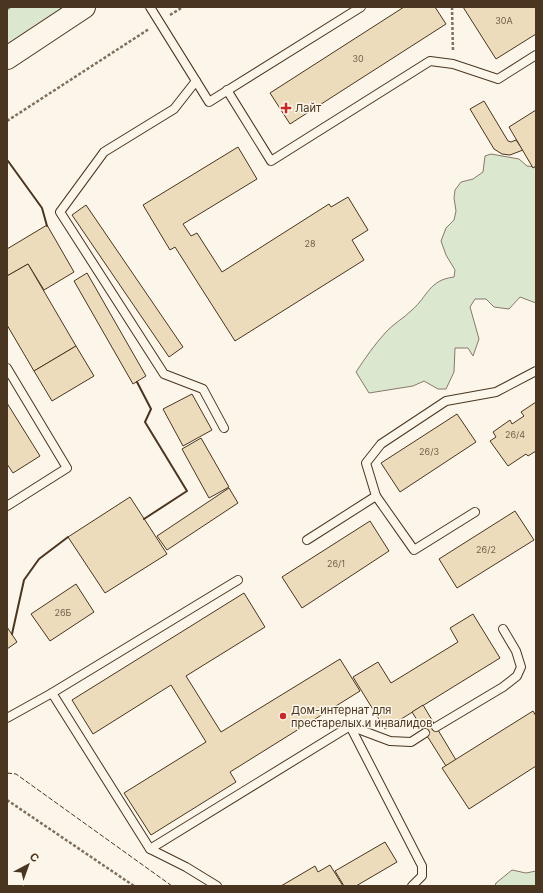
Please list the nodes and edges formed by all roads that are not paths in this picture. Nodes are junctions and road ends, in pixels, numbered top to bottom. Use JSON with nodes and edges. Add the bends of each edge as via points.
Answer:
{"nodes":[{"id":1,"x":84,"y":7,"type":"edge"},
{"id":2,"x":150,"y":7,"type":"edge"},
{"id":3,"x":361,"y":7,"type":"edge"},
{"id":4,"x":536,"y":55,"type":"edge"},
{"id":5,"x":7,"y":58,"type":"edge"},
{"id":6,"x":196,"y":81,"type":"junction"},
{"id":7,"x":227,"y":90,"type":"junction"},
{"id":8,"x":7,"y":368,"type":"edge"},
{"id":9,"x":536,"y":371,"type":"edge"},
{"id":10,"x":224,"y":428,"type":"dead end"},
{"id":11,"x":376,"y":496,"type":"junction"},
{"id":12,"x":7,"y":506,"type":"edge"},
{"id":13,"x":475,"y":512,"type":"dead end"},
{"id":14,"x":306,"y":540,"type":"dead end"},
{"id":15,"x":238,"y":580,"type":"dead end"},
{"id":16,"x":503,"y":629,"type":"dead end"},
{"id":17,"x":52,"y":693,"type":"junction"},
{"id":18,"x":7,"y":718,"type":"edge"},
{"id":19,"x":350,"y":726,"type":"junction"},
{"id":20,"x":436,"y":727,"type":"dead end"},
{"id":21,"x":425,"y":733,"type":"dead end"},
{"id":22,"x":150,"y":849,"type":"junction"},
{"id":23,"x":217,"y":886,"type":"edge"},
{"id":24,"x":412,"y":886,"type":"edge"}],
"edges":[{"from":1,"to":5,"type":"main road"},
{"from":2,"to":6,"type":"lane"},
{"from":3,"to":7,"type":"lane"},
{"from":4,"to":7,"type":"lane","via":[[498,79],[453,64],[430,61],[271,161]]},
{"from":6,"to":7,"type":"lane","via":[[209,102]]},
{"from":6,"to":10,"type":"lane","via":[[174,109],[104,152],[60,212],[164,374],[203,389]]},
{"from":8,"to":12,"type":"lane","via":[[67,468]]},
{"from":9,"to":11,"type":"lane","via":[[496,392],[446,401],[381,444],[366,463]]},
{"from":11,"to":13,"type":"lane","via":[[414,550]]},
{"from":11,"to":14,"type":"lane"},
{"from":15,"to":17,"type":"lane"},
{"from":16,"to":20,"type":"lane","via":[[516,651],[521,667],[517,676]]},
{"from":17,"to":18,"type":"lane"},
{"from":17,"to":22,"type":"lane"},
{"from":19,"to":21,"type":"lane","via":[[390,741],[411,742]]},
{"from":19,"to":22,"type":"lane"},
{"from":19,"to":24,"type":"lane","via":[[422,866],[422,876]]},
{"from":22,"to":23,"type":"lane"}]}
